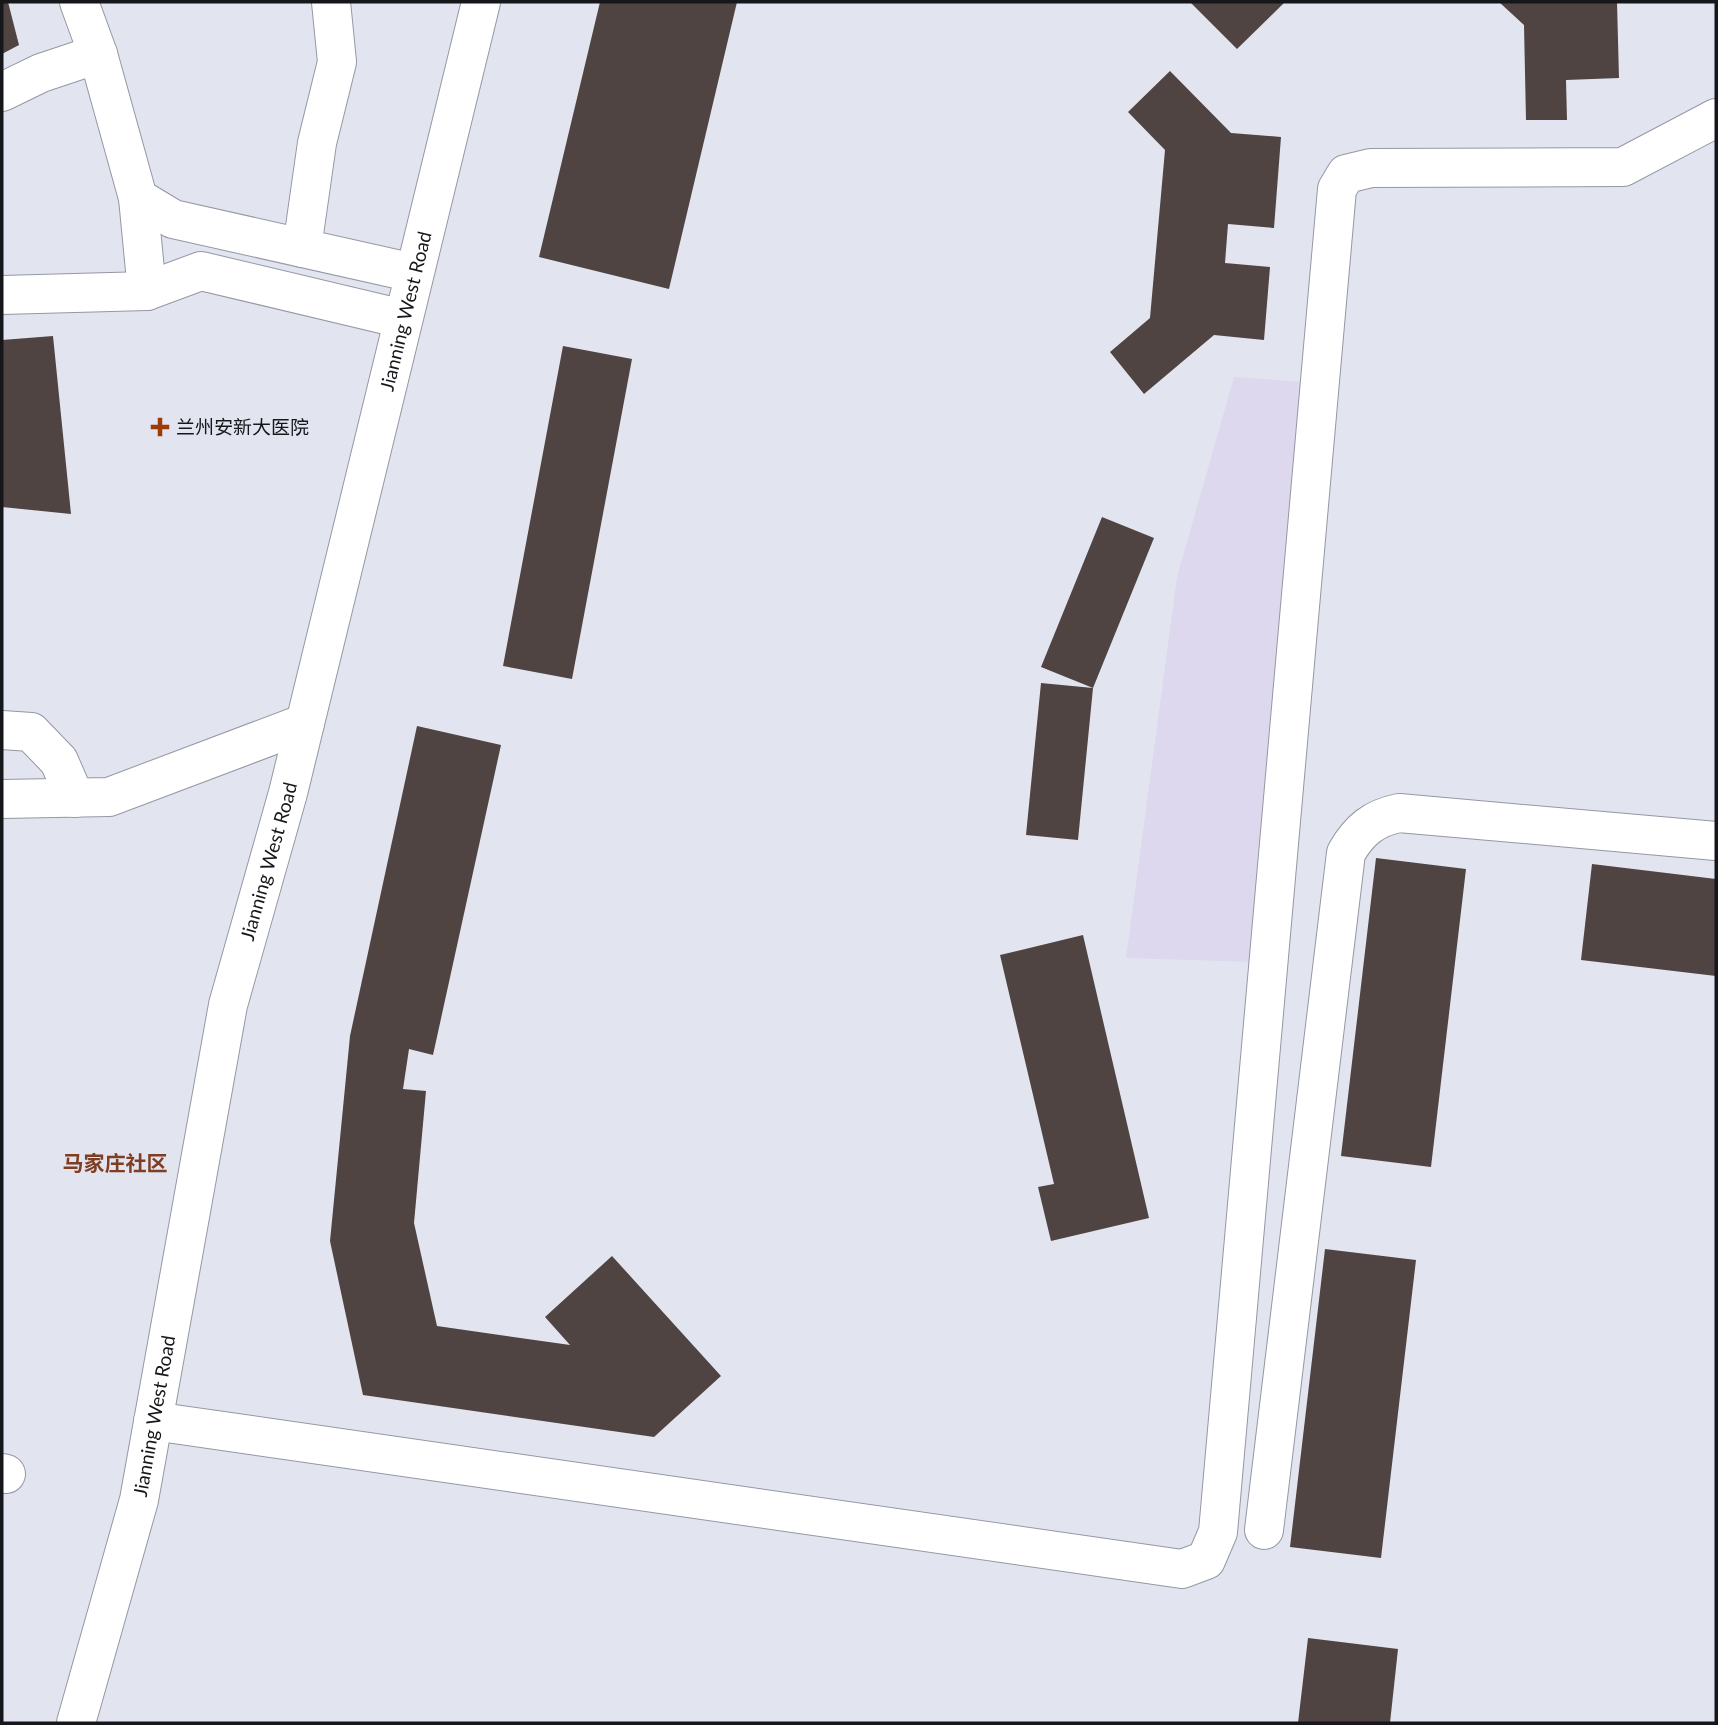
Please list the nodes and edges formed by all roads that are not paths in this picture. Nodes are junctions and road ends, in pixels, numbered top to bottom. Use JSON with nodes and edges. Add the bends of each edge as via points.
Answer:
{"nodes":[{"id":1,"x":79,"y":2,"type":"edge"},
{"id":2,"x":331,"y":2,"type":"edge"},
{"id":3,"x":481,"y":2,"type":"edge"},
{"id":4,"x":98,"y":54,"type":"junction"},
{"id":5,"x":2,"y":92,"type":"edge"},
{"id":6,"x":1716,"y":118,"type":"edge"},
{"id":7,"x":138,"y":198,"type":"junction"},
{"id":8,"x":302,"y":248,"type":"junction"},
{"id":9,"x":414,"y":272,"type":"junction"},
{"id":10,"x":147,"y":291,"type":"junction"},
{"id":11,"x":2,"y":295,"type":"edge"},
{"id":12,"x":403,"y":319,"type":"junction"},
{"id":13,"x":305,"y":723,"type":"junction"},
{"id":14,"x":2,"y":730,"type":"edge"},
{"id":15,"x":75,"y":798,"type":"junction"},
{"id":16,"x":2,"y":799,"type":"edge"},
{"id":17,"x":1716,"y":841,"type":"edge"},
{"id":18,"x":153,"y":1421,"type":"junction"},
{"id":19,"x":1264,"y":1530,"type":"dead end"},
{"id":20,"x":76,"y":1723,"type":"edge"}],
"edges":[{"from":1,"to":4,"type":"street"},
{"from":2,"to":8,"type":"street","via":[[337,61],[317,143]]},
{"from":3,"to":9,"type":"street","name":"Jianning West Road"},
{"from":4,"to":5,"type":"street"},
{"from":4,"to":7,"type":"street"},
{"from":6,"to":18,"type":"street","via":[[1623,167],[1371,168],[1346,174],[1337,188],[1218,1532],[1206,1560],[1182,1569]]},
{"from":7,"to":8,"type":"street","via":[[173,219]]},
{"from":7,"to":10,"type":"street"},
{"from":8,"to":9,"type":"street"},
{"from":9,"to":12,"type":"street","name":"Jianning West Road"},
{"from":10,"to":11,"type":"street"},
{"from":10,"to":12,"type":"street","via":[[201,271]]},
{"from":12,"to":13,"type":"street","name":"Jianning West Road"},
{"from":13,"to":15,"type":"street","via":[[109,797]]},
{"from":13,"to":18,"type":"street","name":"Jianning West Road","via":[[228,1005]]},
{"from":14,"to":15,"type":"street","via":[[31,732],[59,761]]},
{"from":15,"to":16,"type":"street"},
{"from":17,"to":19,"type":"street","via":[[1399,813],[1374,820],[1353,839],[1346,853]]},
{"from":18,"to":20,"type":"street","name":"Jianning West Road","via":[[139,1500]]}]}
